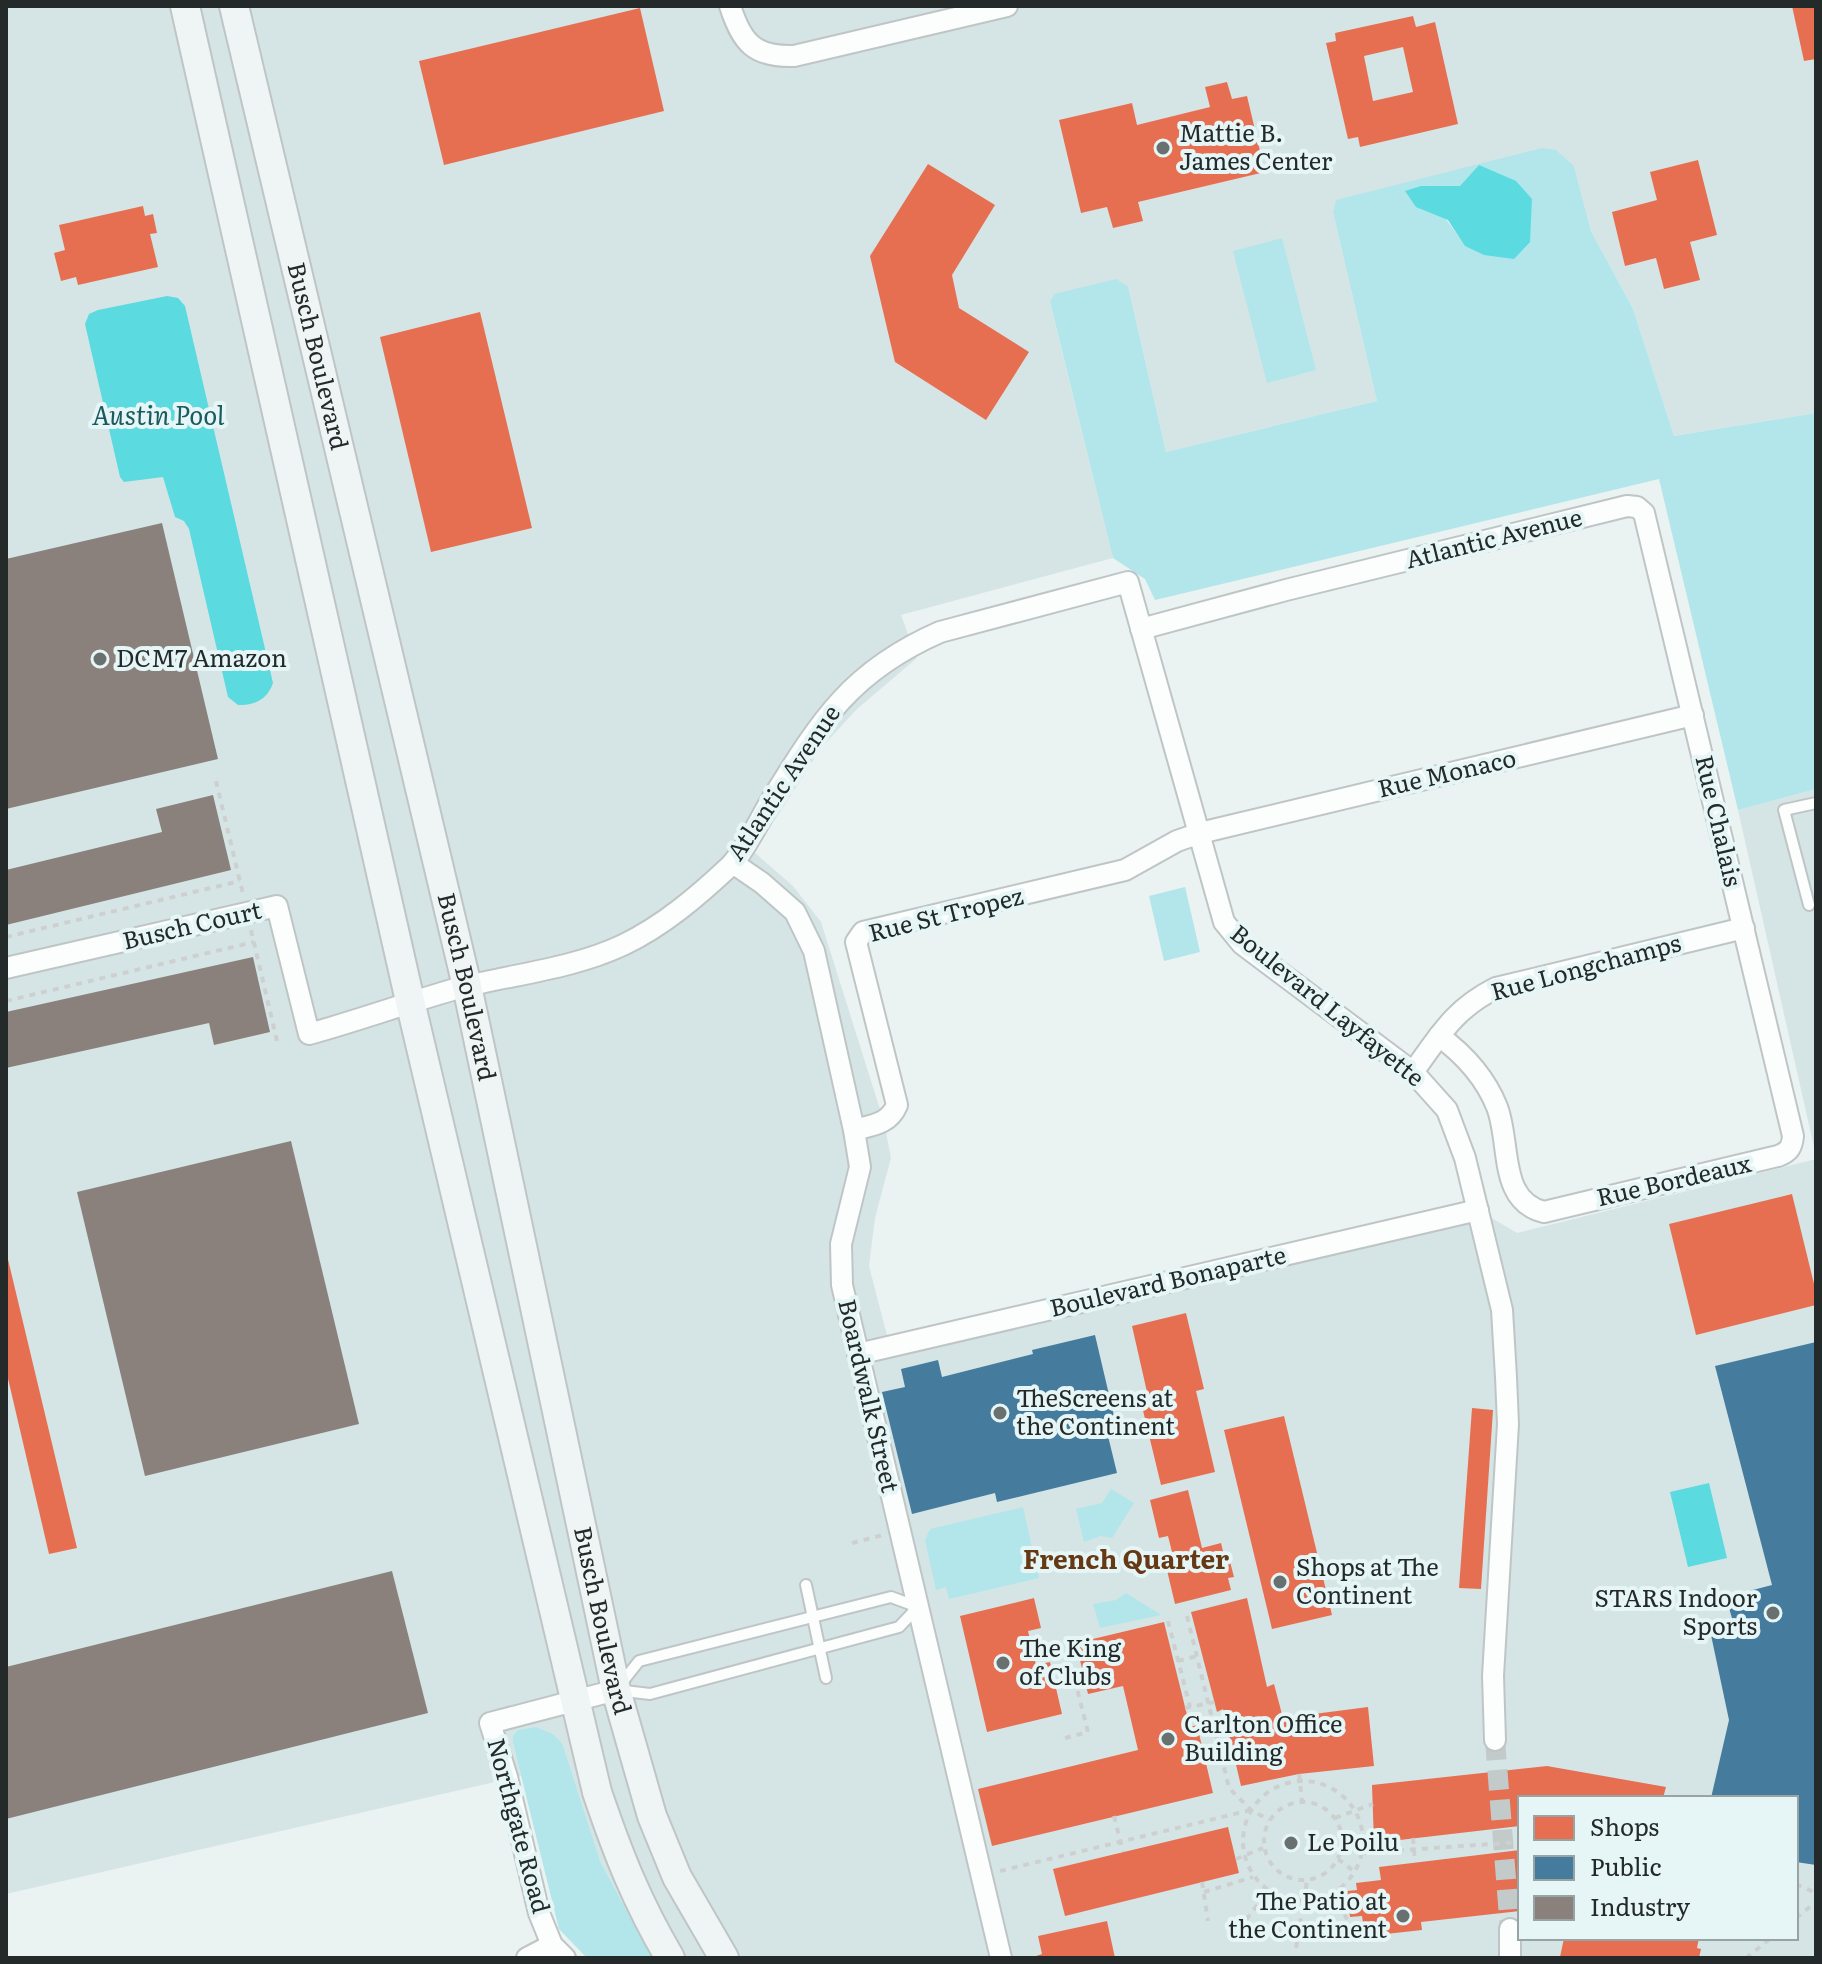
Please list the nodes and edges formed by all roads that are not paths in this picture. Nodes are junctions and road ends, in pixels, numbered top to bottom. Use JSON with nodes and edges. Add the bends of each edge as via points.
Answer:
{"nodes":[{"id":1,"x":185,"y":6,"type":"edge"},
{"id":2,"x":234,"y":6,"type":"edge"},
{"id":3,"x":730,"y":6,"type":"edge"},
{"id":4,"x":1007,"y":6,"type":"edge"},
{"id":5,"x":1106,"y":588,"type":"joint"},
{"id":6,"x":1141,"y":629,"type":"junction"},
{"id":7,"x":1693,"y":715,"type":"junction"},
{"id":8,"x":1816,"y":803,"type":"edge"},
{"id":9,"x":1200,"y":833,"type":"junction"},
{"id":10,"x":733,"y":863,"type":"junction"},
{"id":11,"x":1809,"y":905,"type":"dead end"},
{"id":12,"x":1744,"y":928,"type":"junction"},
{"id":13,"x":6,"y":968,"type":"edge"},
{"id":14,"x":467,"y":986,"type":"junction"},
{"id":15,"x":410,"y":1001,"type":"junction"},
{"id":16,"x":1439,"y":1036,"type":"junction"},
{"id":17,"x":1413,"y":1072,"type":"junction"},
{"id":18,"x":854,"y":1130,"type":"junction"},
{"id":19,"x":1478,"y":1210,"type":"junction"},
{"id":20,"x":858,"y":1354,"type":"junction"},
{"id":21,"x":806,"y":1585,"type":"dead end"},
{"id":22,"x":918,"y":1607,"type":"junction"},
{"id":23,"x":812,"y":1615,"type":"junction"},
{"id":24,"x":819,"y":1648,"type":"junction"},
{"id":25,"x":826,"y":1678,"type":"dead end"},
{"id":26,"x":616,"y":1690,"type":"junction"},
{"id":27,"x":574,"y":1700,"type":"junction"},
{"id":28,"x":1495,"y":1740,"type":"tunnel mouth"},
{"id":29,"x":1510,"y":1929,"type":"tunnel mouth"},
{"id":30,"x":558,"y":1951,"type":"edge"},
{"id":31,"x":527,"y":1958,"type":"edge"},
{"id":32,"x":670,"y":1958,"type":"edge"},
{"id":33,"x":724,"y":1958,"type":"edge"},
{"id":34,"x":1001,"y":1958,"type":"edge"},
{"id":35,"x":1510,"y":1958,"type":"edge"}],
"edges":[{"from":1,"to":15,"type":"main road","name":"Busch Boulevard"},
{"from":2,"to":14,"type":"main road","name":"Busch Boulevard"},
{"from":3,"to":4,"type":"street","via":[[738,30],[756,51],[775,57]]},
{"from":5,"to":6,"type":"street","name":"Boulevard Layfayette","via":[[1128,582]]},
{"from":5,"to":10,"type":"street","name":"Atlantic Avenue","via":[[940,632],[875,667],[816,727]]},
{"from":6,"to":7,"type":"street","name":"Atlantic Avenue","via":[[1637,507],[1647,522]]},
{"from":6,"to":9,"type":"street","name":"Boulevard Layfayette"},
{"from":7,"to":9,"type":"street","name":"Rue Monaco"},
{"from":7,"to":12,"type":"street","name":"Rue Chalais"},
{"from":8,"to":11,"type":"lane","via":[[1784,810]]},
{"from":9,"to":17,"type":"street","name":"Boulevard Layfayette","via":[[1224,922],[1242,944]]},
{"from":9,"to":18,"type":"street","name":"Rue St Tropez","via":[[1125,870],[863,932],[856,942],[897,1105],[884,1122]]},
{"from":10,"to":14,"type":"street","name":"Atlantic Avenue","via":[[659,925],[622,946]]},
{"from":10,"to":18,"type":"street","name":"Boardwalk Street","via":[[795,912],[814,951]]},
{"from":12,"to":16,"type":"street","name":"Rue Longchamps","via":[[1496,988],[1473,999]]},
{"from":12,"to":16,"type":"street","name":"Rue Bordeaux","via":[[1793,1136],[1787,1153],[1544,1212],[1531,1209],[1513,1187],[1498,1109],[1481,1075]]},
{"from":13,"to":15,"type":"street","name":"Busch Court","via":[[277,906],[309,1034]]},
{"from":14,"to":15,"type":"street","name":"Busch Court"},
{"from":14,"to":26,"type":"main road","name":"Busch Boulevard"},
{"from":15,"to":27,"type":"main road","name":"Busch Boulevard"},
{"from":16,"to":17,"type":"street","name":"Rue Longchamps"},
{"from":17,"to":19,"type":"street","name":"Boulevard Layfayette","via":[[1447,1110]]},
{"from":18,"to":20,"type":"street","name":"Boardwalk Street","via":[[860,1167],[841,1244],[842,1285]]},
{"from":19,"to":20,"type":"street","name":"Boulevard Bonaparte"},
{"from":19,"to":28,"type":"street","name":"Boulevard Layfayette","via":[[1502,1310],[1508,1424],[1493,1676]]},
{"from":20,"to":22,"type":"street","name":"Boardwalk Street"},
{"from":21,"to":23,"type":"lane"},
{"from":22,"to":23,"type":"lane","via":[[891,1597]]},
{"from":22,"to":24,"type":"lane","via":[[899,1627]]},
{"from":22,"to":34,"type":"street","name":"Boardwalk Street"},
{"from":23,"to":24,"type":"lane"},
{"from":23,"to":26,"type":"lane","via":[[639,1661]]},
{"from":24,"to":25,"type":"lane"},
{"from":24,"to":26,"type":"lane","via":[[650,1694]]},
{"from":26,"to":27,"type":"street","name":"Northgate Road"},
{"from":26,"to":33,"type":"main road","name":"Busch Boulevard","via":[[652,1816],[677,1877]]},
{"from":27,"to":30,"type":"street","name":"Northgate Road","via":[[490,1723],[539,1913]]},
{"from":27,"to":32,"type":"main road","name":"Busch Boulevard","via":[[621,1865]]},
{"from":29,"to":35,"type":"street"},
{"from":30,"to":31,"type":"street"}]}
